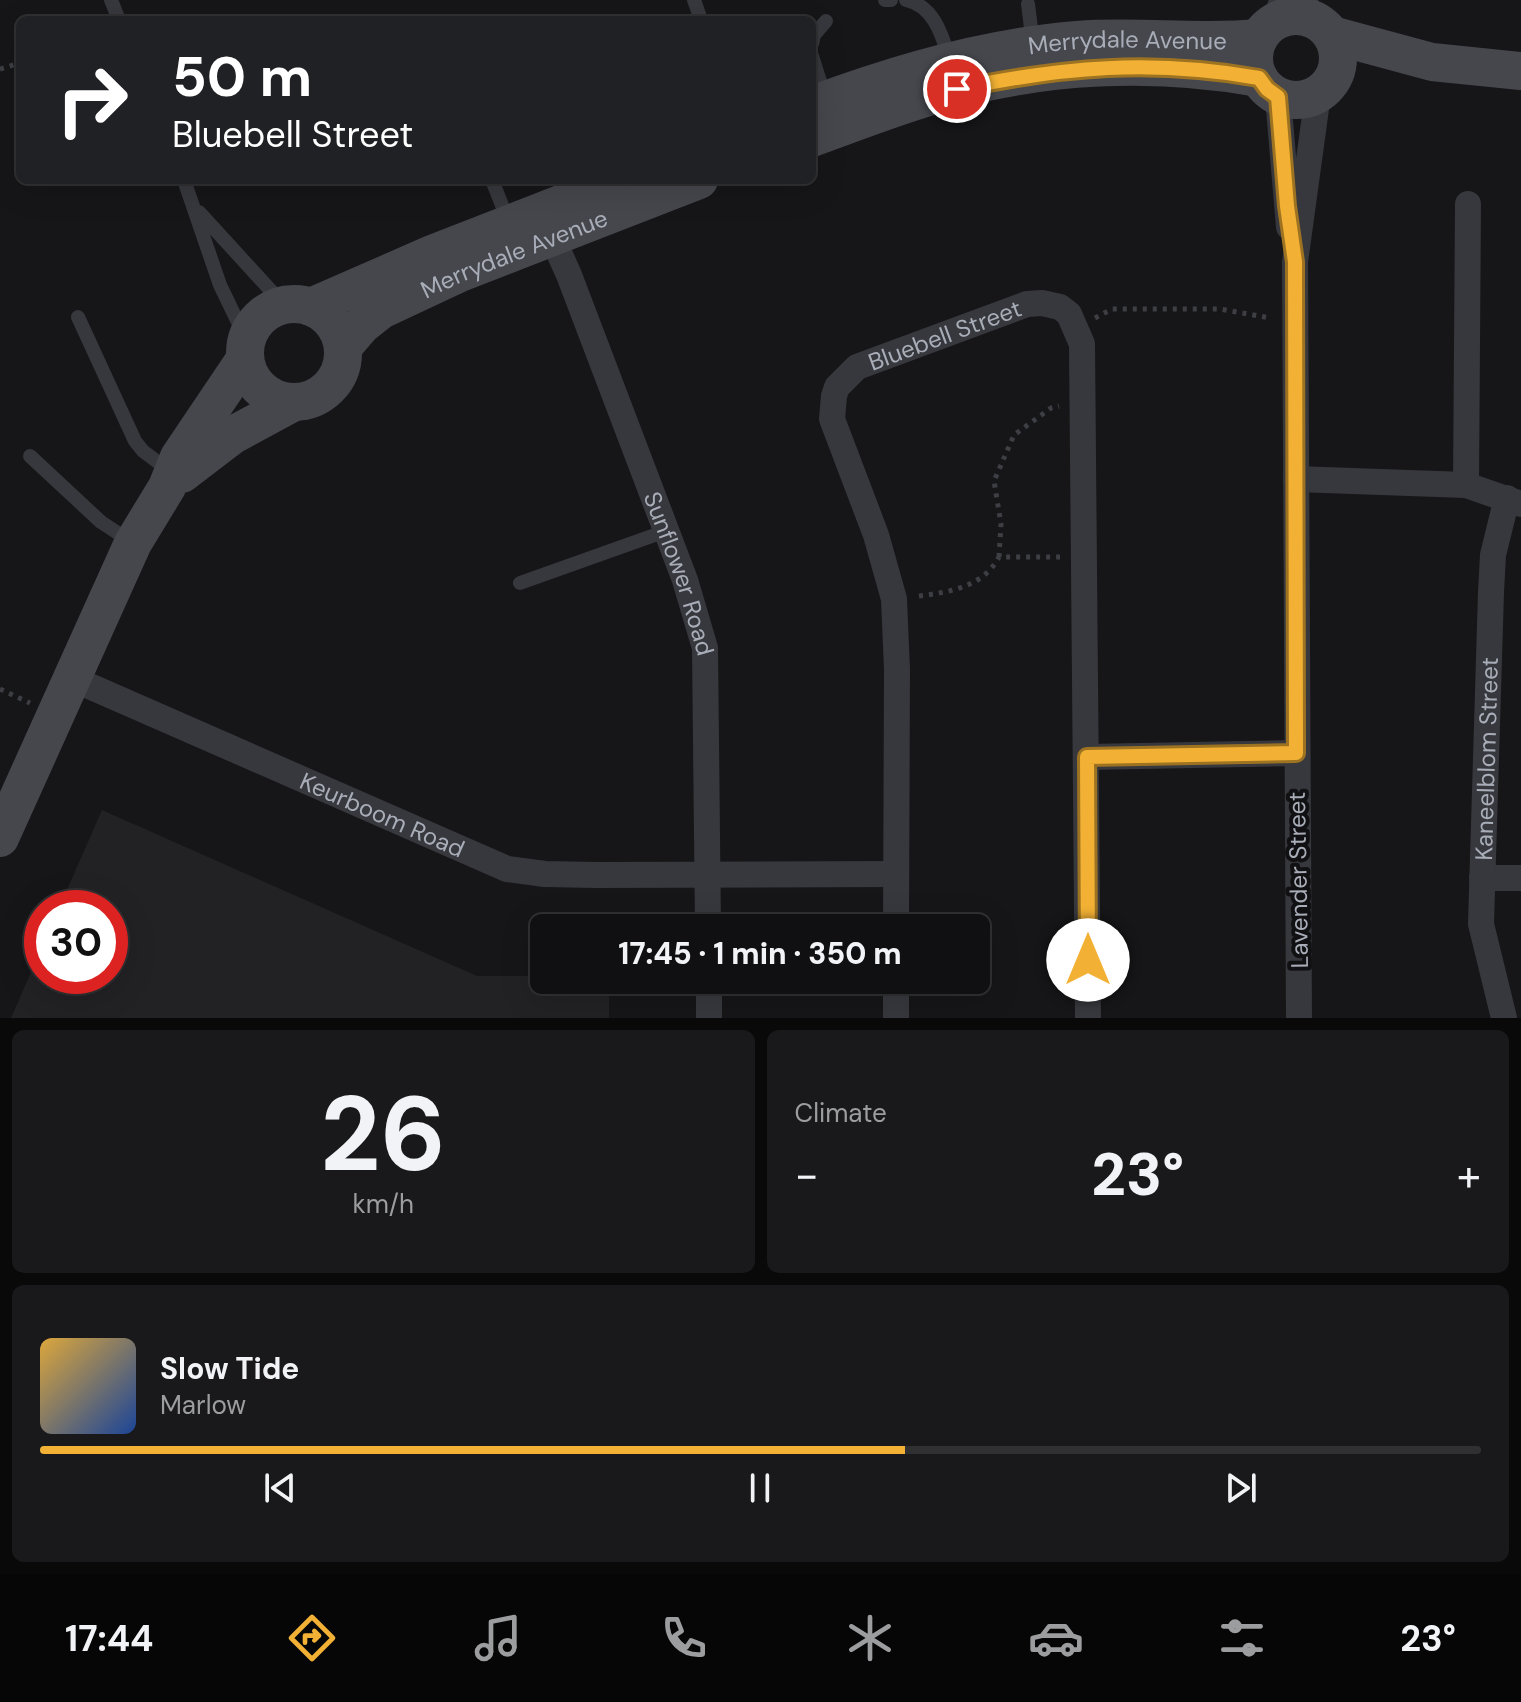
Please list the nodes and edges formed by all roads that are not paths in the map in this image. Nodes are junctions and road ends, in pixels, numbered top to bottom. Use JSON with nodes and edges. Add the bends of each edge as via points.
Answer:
{"nodes":[{"id":1,"x":906,"y":0,"type":"edge"},
{"id":2,"x":1028,"y":4,"type":"dead end"},
{"id":3,"x":1320,"y":19,"type":"edge"},
{"id":4,"x":826,"y":21,"type":"dead end"},
{"id":5,"x":1268,"y":22,"type":"edge"},
{"id":6,"x":816,"y":33,"type":"edge"},
{"id":7,"x":1033,"y":45,"type":"junction"},
{"id":8,"x":951,"y":60,"type":"junction"},
{"id":9,"x":1432,"y":62,"type":"junction"},
{"id":10,"x":1521,"y":71,"type":"edge"},
{"id":11,"x":816,"y":83,"type":"edge"},
{"id":12,"x":1268,"y":87,"type":"junction"},
{"id":13,"x":1326,"y":88,"type":"junction"},
{"id":14,"x":819,"y":103,"type":"edge"},
{"id":15,"x":857,"y":122,"type":"junction"},
{"id":16,"x":816,"y":137,"type":"edge"},
{"id":17,"x":186,"y":184,"type":"edge"},
{"id":18,"x":494,"y":184,"type":"edge"},
{"id":19,"x":612,"y":184,"type":"edge"},
{"id":20,"x":689,"y":184,"type":"edge"},
{"id":21,"x":1468,"y":204,"type":"dead end"},
{"id":22,"x":196,"y":209,"type":"junction"},
{"id":23,"x":510,"y":223,"type":"junction"},
{"id":24,"x":552,"y":237,"type":"junction"},
{"id":25,"x":1295,"y":262,"type":"junction"},
{"id":26,"x":297,"y":306,"type":"junction"},
{"id":27,"x":78,"y":317,"type":"dead end"},
{"id":28,"x":343,"y":347,"type":"junction"},
{"id":29,"x":246,"y":350,"type":"junction"},
{"id":30,"x":294,"y":402,"type":"junction"},
{"id":31,"x":30,"y":456,"type":"dead end"},
{"id":32,"x":169,"y":479,"type":"junction"},
{"id":33,"x":1296,"y":479,"type":"junction"},
{"id":34,"x":1466,"y":485,"type":"junction"},
{"id":35,"x":1514,"y":501,"type":"edge"},
{"id":36,"x":666,"y":531,"type":"junction"},
{"id":37,"x":133,"y":543,"type":"junction"},
{"id":38,"x":520,"y":583,"type":"dead end"},
{"id":39,"x":71,"y":678,"type":"junction"},
{"id":40,"x":1296,"y":753,"type":"junction"},
{"id":41,"x":1087,"y":757,"type":"junction"},
{"id":42,"x":0,"y":838,"type":"edge"},
{"id":43,"x":708,"y":874,"type":"junction"},
{"id":44,"x":896,"y":874,"type":"junction"},
{"id":45,"x":1482,"y":878,"type":"junction"},
{"id":46,"x":1521,"y":878,"type":"edge"},
{"id":47,"x":708,"y":914,"type":"edge"},
{"id":48,"x":896,"y":914,"type":"edge"},
{"id":49,"x":709,"y":994,"type":"edge"},
{"id":50,"x":896,"y":994,"type":"edge"},
{"id":51,"x":709,"y":1018,"type":"edge"},
{"id":52,"x":896,"y":1018,"type":"edge"},
{"id":53,"x":1088,"y":1018,"type":"edge"},
{"id":54,"x":1299,"y":1018,"type":"edge"},
{"id":55,"x":1504,"y":1018,"type":"edge"}],
"edges":[{"from":1,"to":8,"type":"lane","via":[[925,8]]},
{"from":2,"to":7,"type":"lane"},
{"from":3,"to":5,"type":"street","via":[[1291,16]]},
{"from":3,"to":9,"type":"street"},
{"from":3,"to":13,"type":"street","via":[[1338,59]]},
{"from":4,"to":6,"type":"lane"},
{"from":5,"to":7,"type":"street","name":"Merrydale Avenue"},
{"from":5,"to":12,"type":"street","via":[[1254,65]]},
{"from":7,"to":8,"type":"street","name":"Merrydale Avenue"},
{"from":8,"to":14,"type":"street","name":"Merrydale Avenue"},
{"from":9,"to":10,"type":"street"},
{"from":9,"to":13,"type":"street","via":[[1380,69]]},
{"from":11,"to":14,"type":"lane"},
{"from":12,"to":13,"type":"street","via":[[1292,100],[1305,100]]},
{"from":12,"to":15,"type":"street","name":"Merrydale Avenue","via":[[1195,68],[1081,69],[957,89]]},
{"from":12,"to":25,"type":"street","name":"Lavender Street"},
{"from":13,"to":25,"type":"street","name":"Lavender Street"},
{"from":14,"to":15,"type":"street"},
{"from":15,"to":16,"type":"street","name":"Merrydale Avenue"},
{"from":17,"to":22,"type":"lane"},
{"from":18,"to":23,"type":"lane"},
{"from":19,"to":23,"type":"street","name":"Merrydale Avenue"},
{"from":20,"to":24,"type":"street","name":"Merrydale Avenue"},
{"from":21,"to":34,"type":"street"},
{"from":22,"to":26,"type":"lane"},
{"from":22,"to":29,"type":"lane"},
{"from":23,"to":26,"type":"street","name":"Merrydale Avenue"},
{"from":24,"to":28,"type":"street","name":"Merrydale Avenue","via":[[381,310]]},
{"from":24,"to":36,"type":"street","name":"Sunflower Road"},
{"from":25,"to":33,"type":"street","name":"Lavender Street"},
{"from":26,"to":28,"type":"street","via":[[323,313]]},
{"from":26,"to":29,"type":"street","via":[[261,318]]},
{"from":27,"to":32,"type":"lane","via":[[135,441]]},
{"from":28,"to":30,"type":"street","via":[[343,361],[331,386],[321,395]]},
{"from":29,"to":30,"type":"street","via":[[255,382],[279,400]]},
{"from":29,"to":32,"type":"street"},
{"from":30,"to":32,"type":"street","via":[[223,441]]},
{"from":31,"to":37,"type":"lane","via":[[101,522]]},
{"from":32,"to":37,"type":"street"},
{"from":33,"to":34,"type":"street"},
{"from":33,"to":40,"type":"street","name":"Lavender Street"},
{"from":34,"to":35,"type":"street"},
{"from":35,"to":45,"type":"street","name":"Kaneelblom Street","via":[[1493,555]]},
{"from":36,"to":38,"type":"lane"},
{"from":36,"to":43,"type":"street","name":"Sunflower Road","via":[[705,648]]},
{"from":37,"to":39,"type":"street"},
{"from":39,"to":42,"type":"street"},
{"from":39,"to":43,"type":"street","name":"Keurboom Road","via":[[507,869],[545,874]]},
{"from":40,"to":41,"type":"street"},
{"from":40,"to":54,"type":"street","name":"Lavender Street"},
{"from":41,"to":44,"type":"street","name":"Bluebell Street","via":[[1082,344],[1069,314],[1060,307],[1027,304],[857,367],[837,387],[831,409],[894,599]]},
{"from":41,"to":53,"type":"street"},
{"from":43,"to":44,"type":"street","name":"Keurboom Road"},
{"from":43,"to":47,"type":"street","name":"Sunflower Road"},
{"from":44,"to":48,"type":"street","name":"Bluebell Street"},
{"from":45,"to":46,"type":"street"},
{"from":45,"to":55,"type":"street","name":"Kaneelblom Street","via":[[1481,924]]},
{"from":49,"to":51,"type":"street"},
{"from":50,"to":52,"type":"street"}]}
